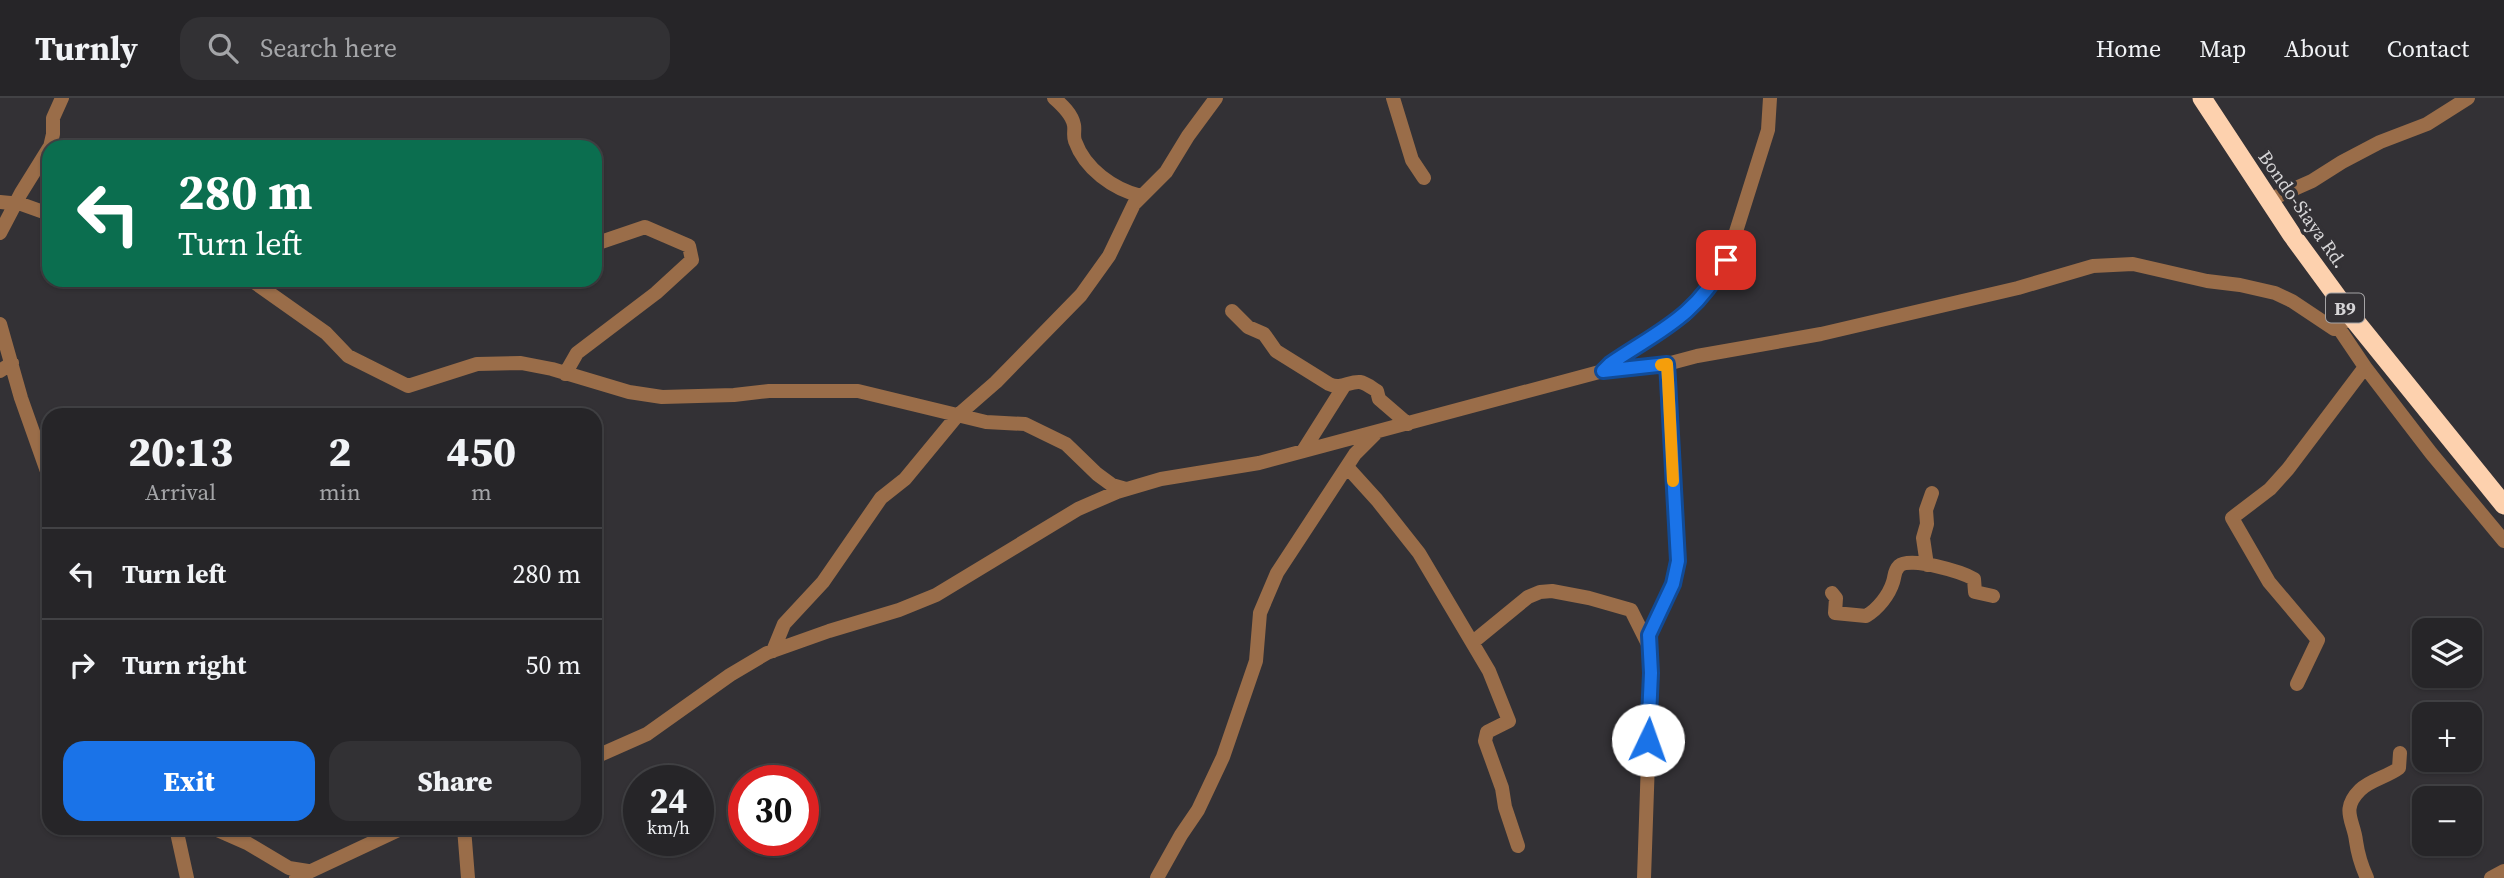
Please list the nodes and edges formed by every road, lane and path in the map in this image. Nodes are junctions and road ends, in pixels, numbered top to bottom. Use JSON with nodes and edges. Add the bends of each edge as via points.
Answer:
{"nodes":[{"id":1,"x":61,"y":98,"type":"edge"},
{"id":2,"x":1054,"y":98,"type":"edge"},
{"id":3,"x":1216,"y":98,"type":"edge"},
{"id":4,"x":1393,"y":98,"type":"edge"},
{"id":5,"x":1770,"y":98,"type":"edge"},
{"id":6,"x":2202,"y":98,"type":"edge"},
{"id":7,"x":2468,"y":98,"type":"edge"},
{"id":8,"x":51,"y":140,"type":"edge"},
{"id":9,"x":42,"y":160,"type":"edge"},
{"id":10,"x":1424,"y":178,"type":"dead end"},
{"id":11,"x":1141,"y":196,"type":"junction"},
{"id":12,"x":2269,"y":200,"type":"junction"},
{"id":13,"x":0,"y":202,"type":"edge"},
{"id":14,"x":16,"y":203,"type":"junction"},
{"id":15,"x":42,"y":212,"type":"edge"},
{"id":16,"x":0,"y":233,"type":"edge"},
{"id":17,"x":602,"y":242,"type":"edge"},
{"id":18,"x":261,"y":287,"type":"edge"},
{"id":19,"x":1232,"y":311,"type":"dead end"},
{"id":20,"x":2345,"y":322,"type":"junction"},
{"id":21,"x":0,"y":324,"type":"edge"},
{"id":22,"x":1667,"y":364,"type":"junction"},
{"id":23,"x":2365,"y":366,"type":"junction"},
{"id":24,"x":6,"y":367,"type":"edge"},
{"id":25,"x":1603,"y":371,"type":"junction"},
{"id":26,"x":565,"y":374,"type":"junction"},
{"id":27,"x":1343,"y":386,"type":"junction"},
{"id":28,"x":957,"y":416,"type":"junction"},
{"id":29,"x":1408,"y":424,"type":"junction"},
{"id":30,"x":1377,"y":433,"type":"junction"},
{"id":31,"x":1332,"y":444,"type":"junction"},
{"id":32,"x":1303,"y":451,"type":"junction"},
{"id":33,"x":42,"y":458,"type":"edge"},
{"id":34,"x":1349,"y":466,"type":"junction"},
{"id":35,"x":1127,"y":489,"type":"junction"},
{"id":36,"x":1932,"y":493,"type":"dead end"},
{"id":37,"x":2504,"y":505,"type":"edge"},
{"id":38,"x":2504,"y":541,"type":"edge"},
{"id":39,"x":1927,"y":565,"type":"junction"},
{"id":40,"x":1832,"y":593,"type":"dead end"},
{"id":41,"x":1993,"y":596,"type":"dead end"},
{"id":42,"x":1633,"y":615,"type":"junction"},
{"id":43,"x":1657,"y":615,"type":"junction"},
{"id":44,"x":1473,"y":642,"type":"junction"},
{"id":45,"x":1650,"y":649,"type":"junction"},
{"id":46,"x":773,"y":651,"type":"junction"},
{"id":47,"x":2297,"y":684,"type":"dead end"},
{"id":48,"x":2400,"y":752,"type":"dead end"},
{"id":49,"x":602,"y":754,"type":"edge"},
{"id":50,"x":178,"y":835,"type":"edge"},
{"id":51,"x":229,"y":835,"type":"edge"},
{"id":52,"x":384,"y":835,"type":"edge"},
{"id":53,"x":465,"y":835,"type":"edge"},
{"id":54,"x":1518,"y":846,"type":"dead end"},
{"id":55,"x":302,"y":874,"type":"edge"},
{"id":56,"x":187,"y":878,"type":"edge"},
{"id":57,"x":468,"y":878,"type":"edge"},
{"id":58,"x":1157,"y":878,"type":"edge"},
{"id":59,"x":1644,"y":878,"type":"edge"},
{"id":60,"x":2367,"y":878,"type":"edge"}],
"edges":[{"from":1,"to":8,"type":"street"},
{"from":2,"to":11,"type":"street","via":[[1072,118],[1080,154],[1115,187]]},
{"from":3,"to":11,"type":"street","via":[[1166,172]]},
{"from":4,"to":10,"type":"street","via":[[1412,160]]},
{"from":5,"to":25,"type":"street","via":[[1768,130],[1720,271],[1685,315]]},
{"from":6,"to":12,"type":"highway","name":"Bondo-Siaya Rd.","number":"B9"},
{"from":7,"to":12,"type":"street","via":[[2427,124],[2380,142]]},
{"from":9,"to":14,"type":"street"},
{"from":11,"to":28,"type":"street","via":[[1109,256],[1081,295]]},
{"from":12,"to":20,"type":"highway","name":"Bondo-Siaya Rd.","number":"B9"},
{"from":13,"to":14,"type":"street"},
{"from":14,"to":15,"type":"street"},
{"from":14,"to":16,"type":"street"},
{"from":17,"to":26,"type":"street","via":[[645,227],[690,246],[692,260],[577,353]]},
{"from":18,"to":26,"type":"street","via":[[326,333],[348,356],[408,386],[477,364],[521,363]]},
{"from":19,"to":27,"type":"street","via":[[1248,327],[1264,334],[1276,351],[1329,384]]},
{"from":20,"to":22,"type":"street","via":[[2334,329],[2275,293],[2124,263],[2094,266],[1858,326]]},
{"from":20,"to":23,"type":"street"},
{"from":20,"to":37,"type":"highway","name":"Bondo-Siaya Rd.","number":"B9"},
{"from":21,"to":24,"type":"street"},
{"from":22,"to":25,"type":"street"},
{"from":22,"to":43,"type":"street","via":[[1678,561],[1673,584]]},
{"from":23,"to":38,"type":"street"},
{"from":23,"to":47,"type":"street","via":[[2288,469],[2232,518],[2269,582],[2318,640]]},
{"from":24,"to":33,"type":"street"},
{"from":25,"to":29,"type":"street"},
{"from":26,"to":28,"type":"street","via":[[662,397],[858,391]]},
{"from":27,"to":29,"type":"street","via":[[1364,383]]},
{"from":27,"to":32,"type":"street"},
{"from":28,"to":35,"type":"street","via":[[1032,427],[1066,444],[1112,485]]},
{"from":28,"to":46,"type":"street","via":[[922,461],[871,510],[823,582],[784,624]]},
{"from":29,"to":30,"type":"street"},
{"from":30,"to":31,"type":"street"},
{"from":30,"to":34,"type":"street"},
{"from":31,"to":32,"type":"street"},
{"from":31,"to":34,"type":"street","via":[[1342,451]]},
{"from":32,"to":35,"type":"street"},
{"from":34,"to":44,"type":"street","via":[[1413,545]]},
{"from":34,"to":58,"type":"street","via":[[1264,601],[1256,661],[1223,757]]},
{"from":35,"to":46,"type":"street","via":[[1078,509],[936,594]]},
{"from":36,"to":39,"type":"street","via":[[1923,538]]},
{"from":39,"to":40,"type":"street","via":[[1903,563],[1896,569],[1888,595],[1866,616],[1835,613]]},
{"from":39,"to":41,"type":"street","via":[[1968,576],[1974,579],[1975,592]]},
{"from":42,"to":43,"type":"street","via":[[1646,621]]},
{"from":42,"to":44,"type":"street","via":[[1630,610],[1589,598],[1540,592]]},
{"from":42,"to":45,"type":"street"},
{"from":43,"to":45,"type":"street","via":[[1649,635]]},
{"from":44,"to":54,"type":"street","via":[[1509,721],[1484,737]]},
{"from":45,"to":59,"type":"street"},
{"from":46,"to":49,"type":"street","via":[[730,675],[647,734]]},
{"from":48,"to":60,"type":"street","via":[[2399,768],[2361,788],[2352,800],[2351,826]]},
{"from":50,"to":56,"type":"street"},
{"from":51,"to":55,"type":"street"},
{"from":52,"to":55,"type":"street"},
{"from":53,"to":57,"type":"street"}]}
